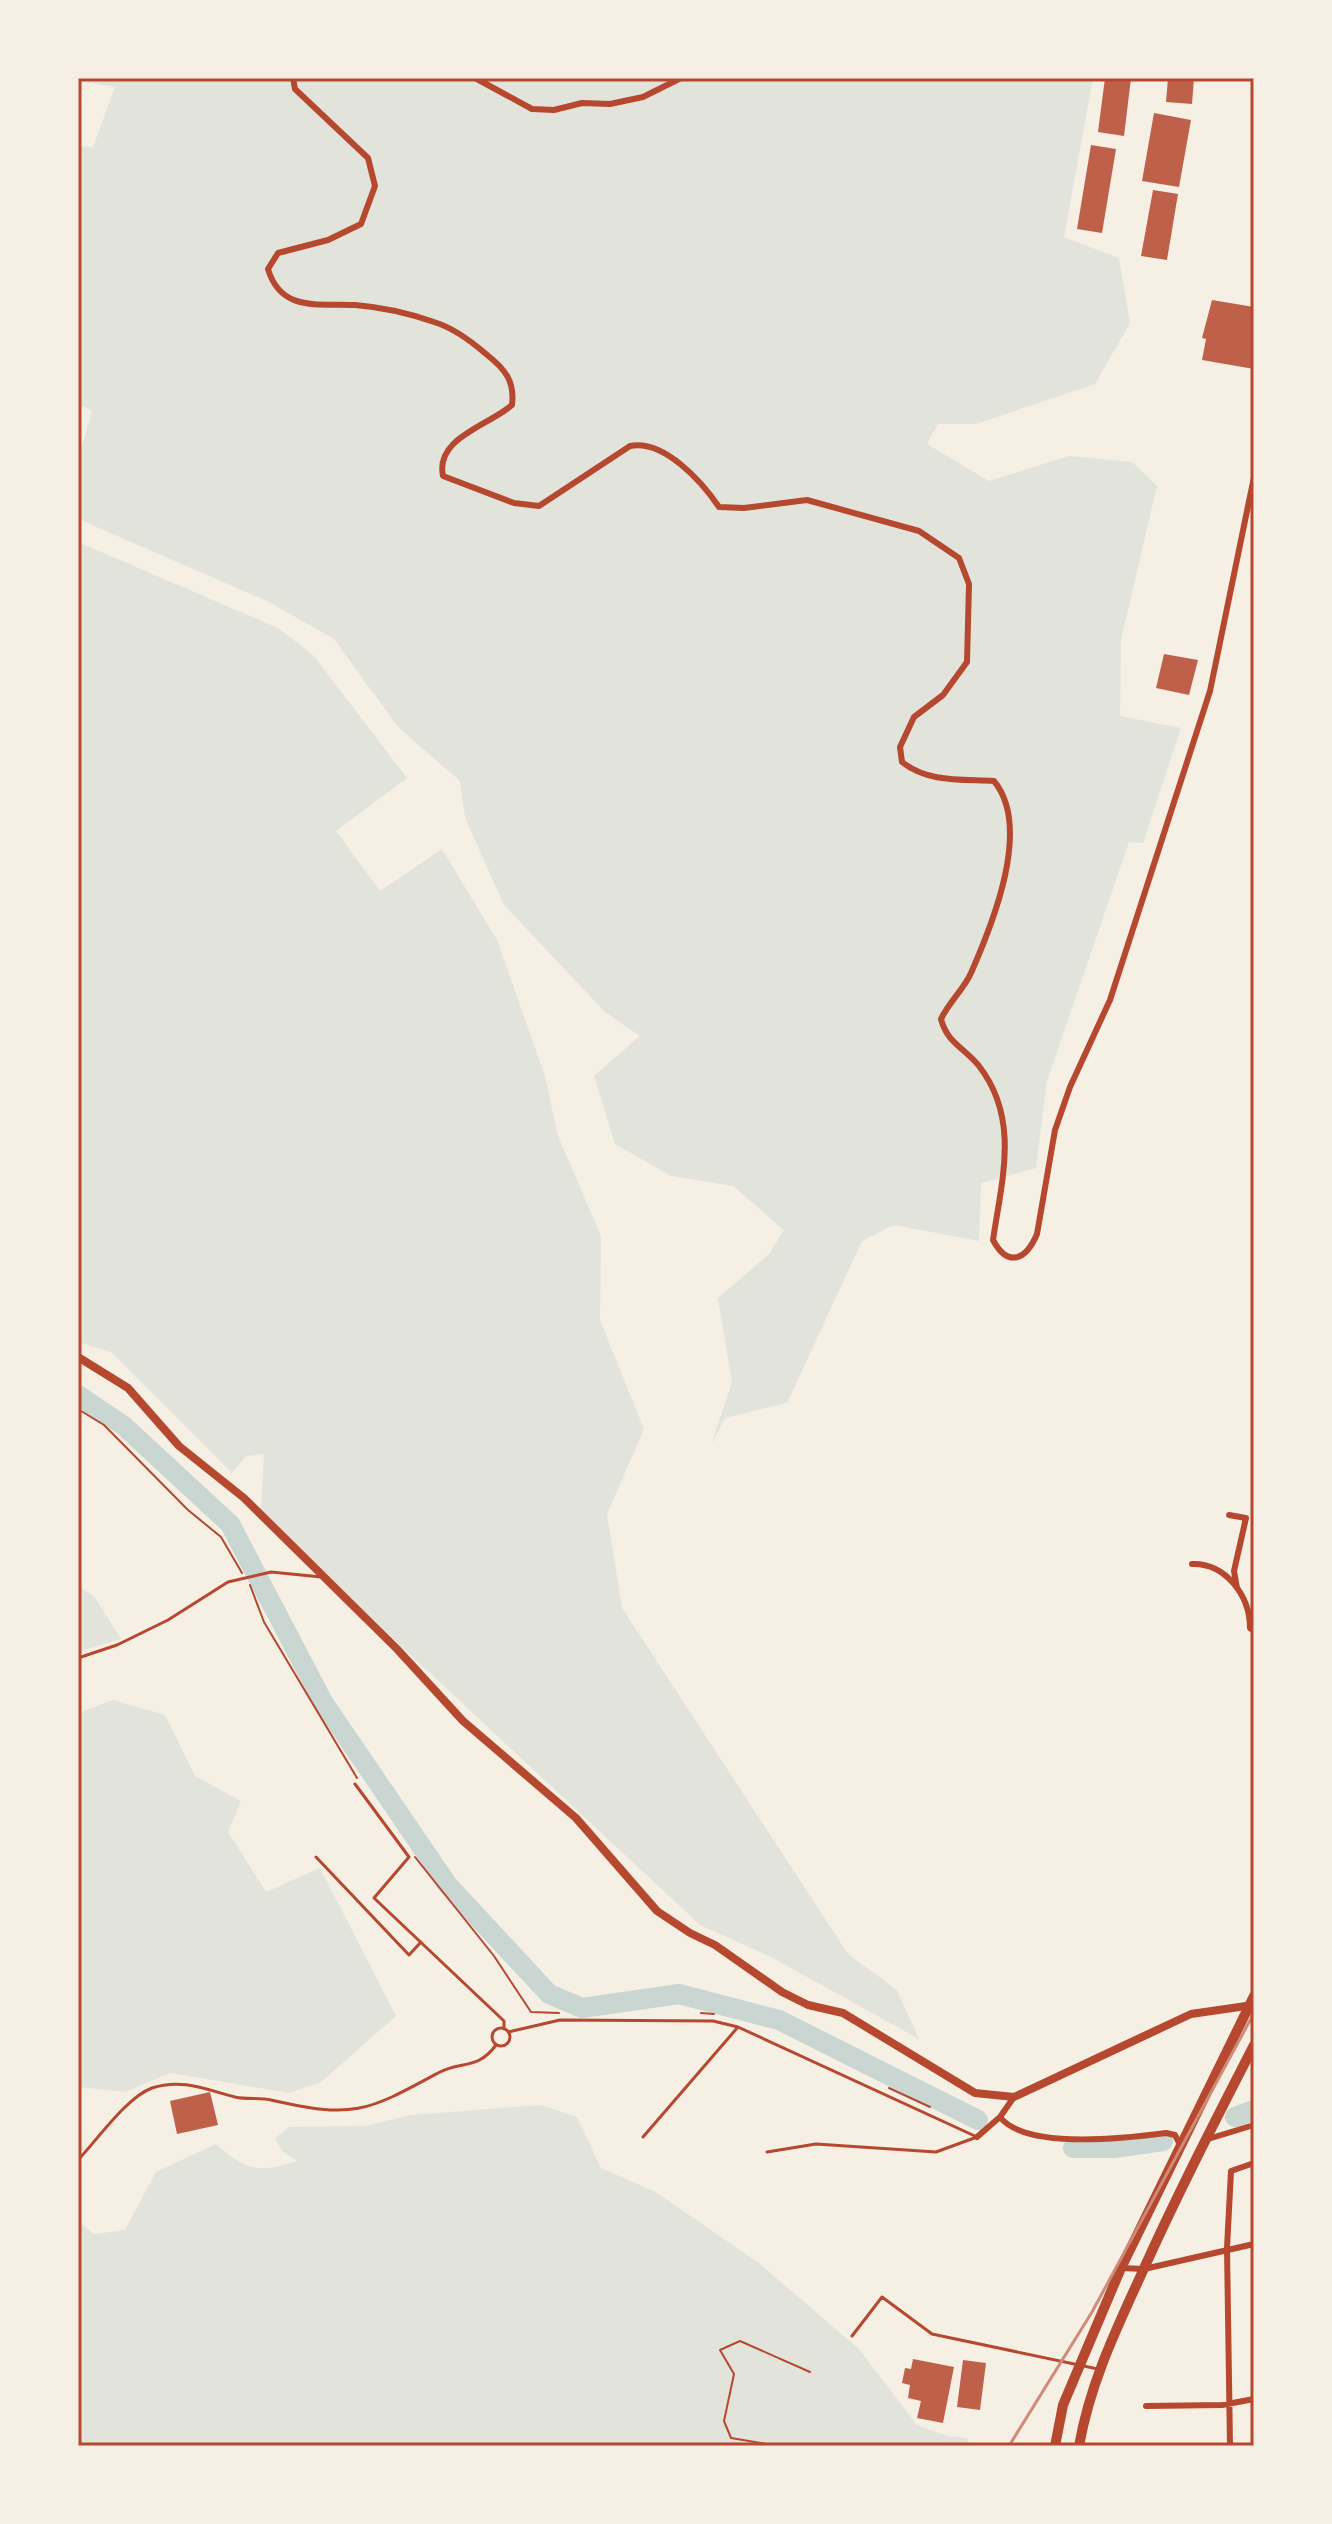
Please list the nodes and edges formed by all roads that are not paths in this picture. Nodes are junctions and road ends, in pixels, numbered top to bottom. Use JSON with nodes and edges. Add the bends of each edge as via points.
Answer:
{"nodes":[{"id":1,"x":293,"y":78,"type":"edge"},
{"id":2,"x":475,"y":78,"type":"edge"},
{"id":3,"x":681,"y":78,"type":"edge"},
{"id":4,"x":1254,"y":477,"type":"edge"},
{"id":5,"x":78,"y":1357,"type":"edge"},
{"id":6,"x":1229,"y":1515,"type":"dead end"},
{"id":7,"x":1192,"y":1564,"type":"dead end"},
{"id":8,"x":324,"y":1577,"type":"junction"},
{"id":9,"x":1238,"y":1591,"type":"junction"},
{"id":10,"x":1254,"y":1631,"type":"edge"},
{"id":11,"x":78,"y":1658,"type":"edge"},
{"id":12,"x":357,"y":1782,"type":"road end"},
{"id":13,"x":316,"y":1857,"type":"dead end"},
{"id":14,"x":421,"y":1942,"type":"junction"},
{"id":15,"x":1252,"y":2002,"type":"edge"},
{"id":16,"x":738,"y":2027,"type":"junction"},
{"id":17,"x":506,"y":2030,"type":"junction"},
{"id":18,"x":496,"y":2045,"type":"junction"},
{"id":19,"x":1254,"y":2045,"type":"edge"},
{"id":20,"x":1014,"y":2097,"type":"junction"},
{"id":21,"x":1000,"y":2117,"type":"junction"},
{"id":22,"x":1254,"y":2125,"type":"edge"},
{"id":23,"x":643,"y":2137,"type":"dead end"},
{"id":24,"x":977,"y":2137,"type":"junction"},
{"id":25,"x":1205,"y":2140,"type":"junction"},
{"id":26,"x":1181,"y":2149,"type":"junction"},
{"id":27,"x":767,"y":2152,"type":"dead end"},
{"id":28,"x":78,"y":2160,"type":"edge"},
{"id":29,"x":1254,"y":2163,"type":"edge"},
{"id":30,"x":1254,"y":2244,"type":"edge"},
{"id":31,"x":1227,"y":2248,"type":"junction"},
{"id":32,"x":1121,"y":2268,"type":"junction"},
{"id":33,"x":1144,"y":2269,"type":"junction"},
{"id":34,"x":852,"y":2336,"type":"dead end"},
{"id":35,"x":1080,"y":2364,"type":"junction"},
{"id":36,"x":1098,"y":2369,"type":"junction"},
{"id":37,"x":1254,"y":2399,"type":"edge"},
{"id":38,"x":1230,"y":2402,"type":"junction"},
{"id":39,"x":1146,"y":2406,"type":"dead end"},
{"id":40,"x":1055,"y":2446,"type":"edge"},
{"id":41,"x":1079,"y":2446,"type":"edge"},
{"id":42,"x":1230,"y":2446,"type":"edge"}],
"edges":[{"from":1,"to":4,"type":"street","via":[[295,89],[368,158],[375,186],[361,224],[328,240],[278,253],[268,269],[273,286],[291,299],[319,307],[356,305],[435,322],[465,336],[505,369],[514,388],[512,405],[448,446],[443,476],[514,503],[539,506],[630,446],[641,444],[676,462],[719,507],[807,500],[919,531],[959,558],[969,584],[967,662],[943,695],[914,717],[900,747],[902,762],[914,771],[934,778],[994,781],[1008,801],[1008,869],[970,976],[941,1019],[944,1033],[978,1064],[1005,1120],[1008,1144],[993,1240],[1000,1254],[1010,1258],[1032,1247],[1037,1234],[1055,1130],[1110,1000],[1210,691]]},
{"from":2,"to":3,"type":"street","via":[[532,109],[554,110],[643,97]]},
{"from":5,"to":8,"type":"street","via":[[128,1388],[179,1446],[244,1498]]},
{"from":6,"to":9,"type":"street","via":[[1246,1518],[1234,1571]]},
{"from":7,"to":9,"type":"street","via":[[1207,1563],[1223,1571]]},
{"from":8,"to":11,"type":"lane","via":[[271,1572],[228,1582],[168,1620]]},
{"from":8,"to":20,"type":"street","via":[[463,1721],[576,1818],[672,1923],[715,1945],[782,1992],[843,2013],[975,2093]]},
{"from":9,"to":10,"type":"street","via":[[1250,1608]]},
{"from":12,"to":14,"type":"lane","via":[[409,1857],[374,1898]]},
{"from":13,"to":14,"type":"lane","via":[[409,1955]]},
{"from":14,"to":17,"type":"lane","via":[[504,2021]]},
{"from":15,"to":20,"type":"street","via":[[1191,2014]]},
{"from":15,"to":26,"type":"main road"},
{"from":16,"to":17,"type":"lane","via":[[713,2021],[560,2020]]},
{"from":16,"to":23,"type":"lane"},
{"from":16,"to":24,"type":"lane"},
{"from":17,"to":18,"type":"lane","via":[[507,2044]]},
{"from":17,"to":18,"type":"lane","via":[[492,2034]]},
{"from":18,"to":28,"type":"lane","via":[[486,2058],[441,2071],[390,2101],[358,2110],[321,2111],[267,2098],[238,2098],[199,2085],[151,2089],[136,2097]]},
{"from":19,"to":25,"type":"main road"},
{"from":20,"to":21,"type":"street"},
{"from":21,"to":24,"type":"street"},
{"from":21,"to":26,"type":"street","via":[[1015,2130],[1071,2138],[1175,2135]]},
{"from":22,"to":25,"type":"street"},
{"from":24,"to":27,"type":"lane","via":[[936,2152],[816,2144]]},
{"from":25,"to":33,"type":"main road"},
{"from":26,"to":32,"type":"main road"},
{"from":29,"to":31,"type":"street","via":[[1231,2171]]},
{"from":30,"to":31,"type":"street"},
{"from":31,"to":33,"type":"street"},
{"from":31,"to":38,"type":"street"},
{"from":32,"to":33,"type":"street"},
{"from":32,"to":35,"type":"main road"},
{"from":33,"to":36,"type":"main road"},
{"from":34,"to":35,"type":"lane","via":[[882,2297],[932,2334]]},
{"from":35,"to":36,"type":"lane"},
{"from":35,"to":40,"type":"main road","via":[[1063,2405]]},
{"from":36,"to":41,"type":"main road"},
{"from":37,"to":38,"type":"street"},
{"from":38,"to":39,"type":"street"},
{"from":38,"to":42,"type":"street"}]}
